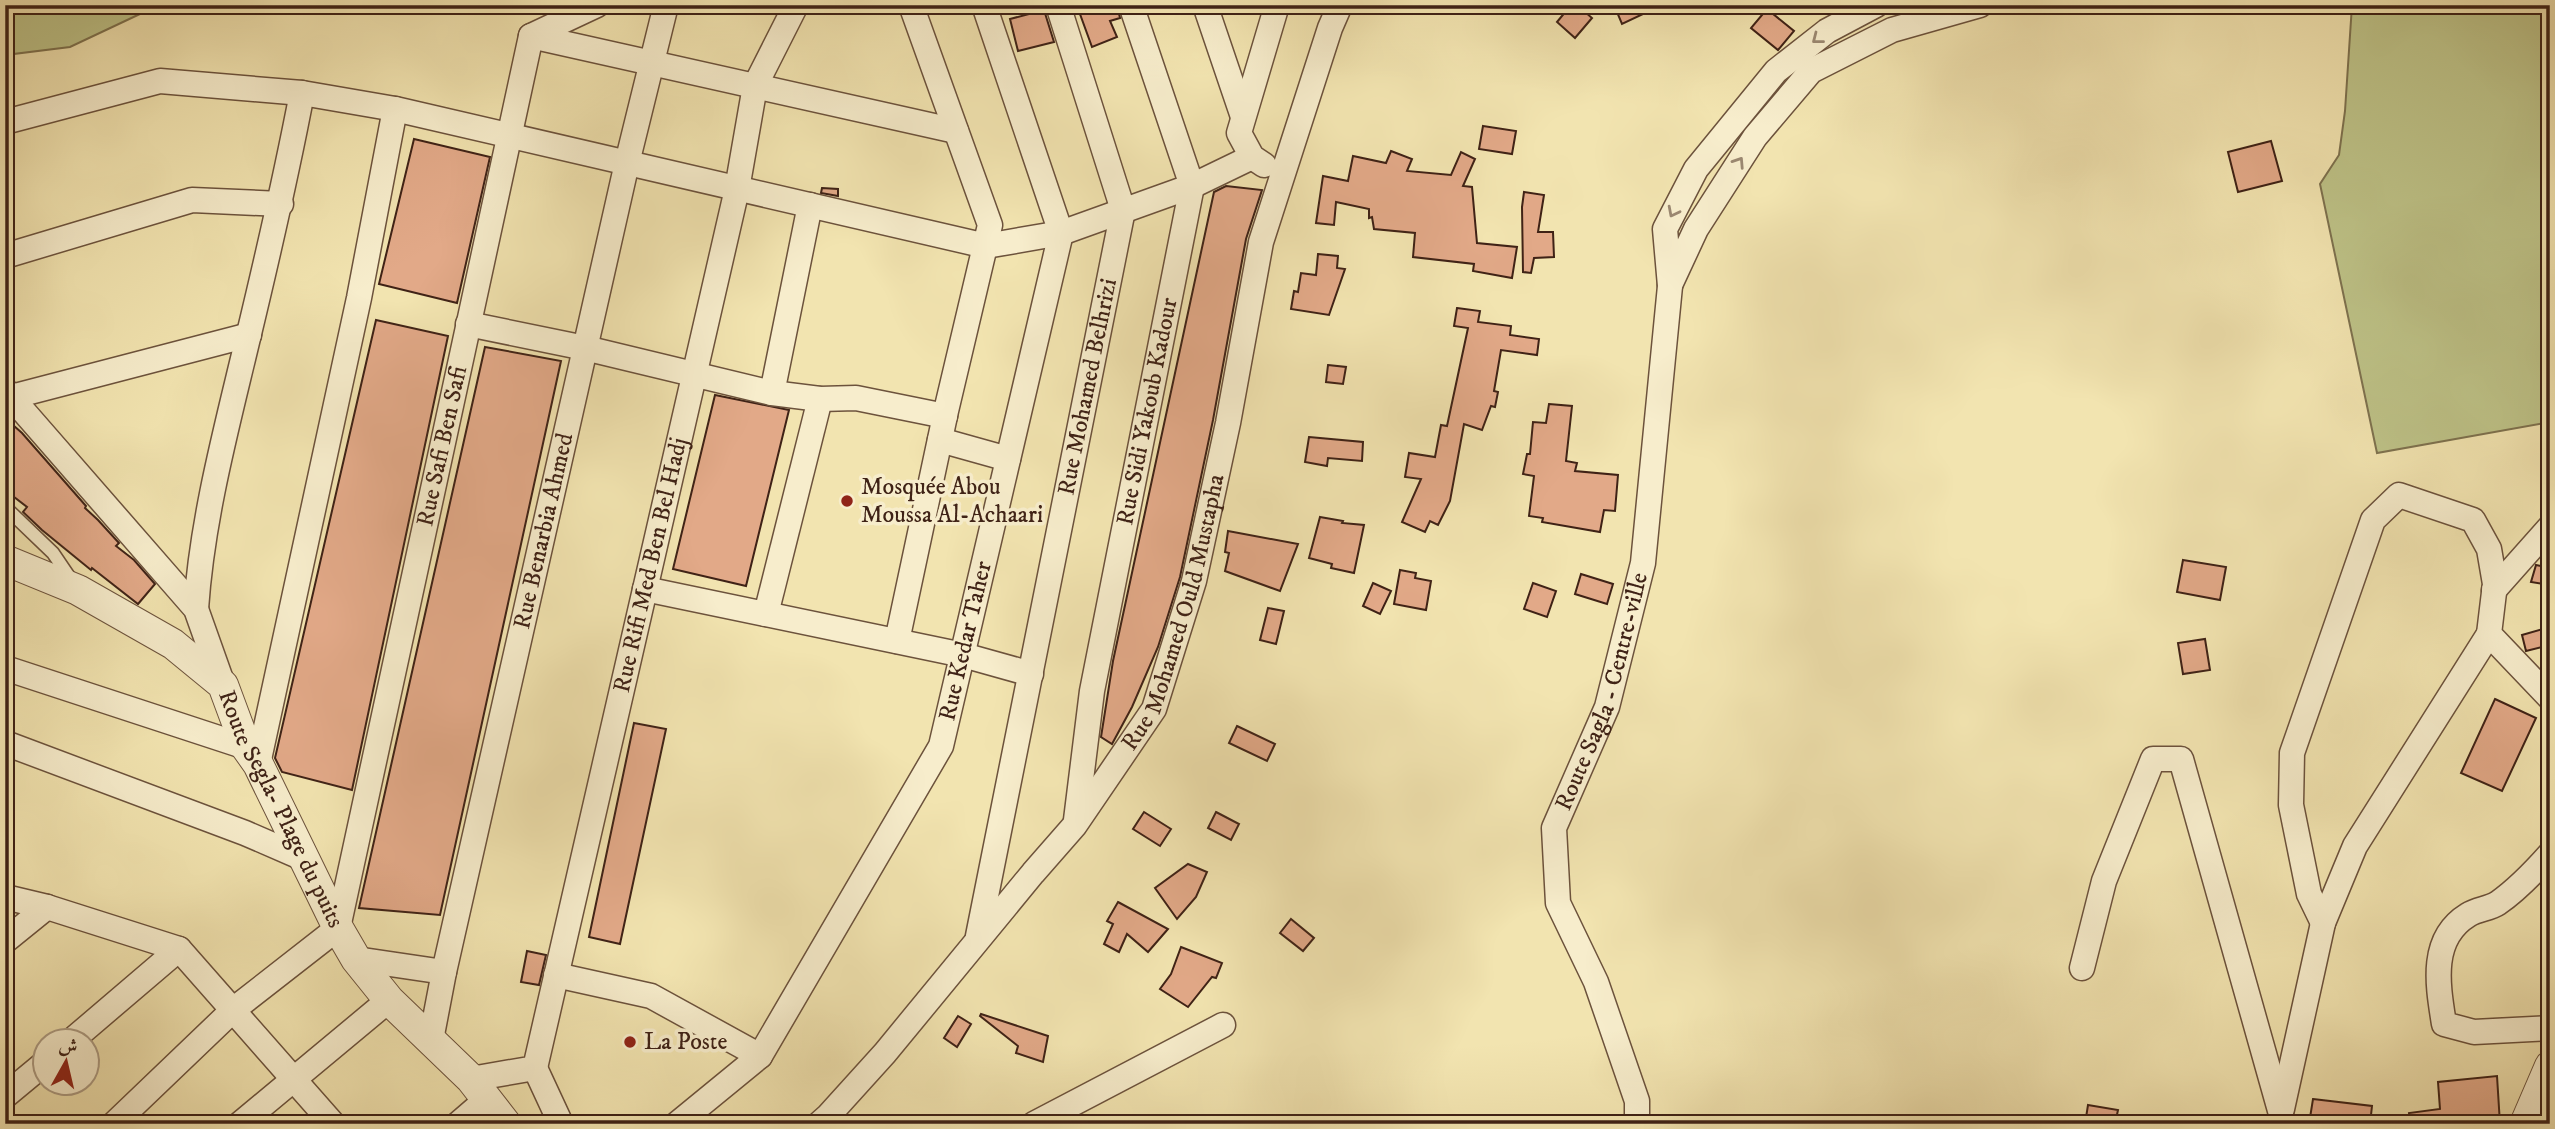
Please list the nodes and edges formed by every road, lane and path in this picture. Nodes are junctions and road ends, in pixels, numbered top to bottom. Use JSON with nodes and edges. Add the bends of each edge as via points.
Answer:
{"nodes":[{"id":1,"x":597,"y":5,"type":"edge"},
{"id":2,"x":666,"y":5,"type":"edge"},
{"id":3,"x":796,"y":5,"type":"edge"},
{"id":4,"x":911,"y":5,"type":"edge"},
{"id":5,"x":984,"y":5,"type":"edge"},
{"id":6,"x":1058,"y":5,"type":"edge"},
{"id":7,"x":1131,"y":5,"type":"edge"},
{"id":8,"x":1205,"y":5,"type":"edge"},
{"id":9,"x":1277,"y":5,"type":"edge"},
{"id":10,"x":1340,"y":5,"type":"edge"},
{"id":11,"x":1878,"y":5,"type":"edge"},
{"id":12,"x":1980,"y":5,"type":"edge"},
{"id":13,"x":1892,"y":30,"type":"junction"},
{"id":14,"x":531,"y":36,"type":"junction"},
{"id":15,"x":652,"y":63,"type":"junction"},
{"id":16,"x":755,"y":86,"type":"junction"},
{"id":17,"x":302,"y":93,"type":"junction"},
{"id":18,"x":395,"y":109,"type":"junction"},
{"id":19,"x":1243,"y":117,"type":"junction"},
{"id":20,"x":5,"y":122,"type":"edge"},
{"id":21,"x":957,"y":131,"type":"junction"},
{"id":22,"x":510,"y":136,"type":"junction"},
{"id":23,"x":1252,"y":157,"type":"junction"},
{"id":24,"x":627,"y":163,"type":"junction"},
{"id":25,"x":1282,"y":176,"type":"junction"},
{"id":26,"x":1192,"y":186,"type":"junction"},
{"id":27,"x":737,"y":189,"type":"junction"},
{"id":28,"x":281,"y":204,"type":"junction"},
{"id":29,"x":810,"y":205,"type":"junction"},
{"id":30,"x":1123,"y":210,"type":"junction"},
{"id":31,"x":1061,"y":233,"type":"junction"},
{"id":32,"x":986,"y":246,"type":"junction"},
{"id":33,"x":5,"y":256,"type":"edge"},
{"id":34,"x":1670,"y":286,"type":"junction"},
{"id":35,"x":468,"y":324,"type":"junction"},
{"id":36,"x":249,"y":335,"type":"junction"},
{"id":37,"x":585,"y":348,"type":"junction"},
{"id":38,"x":696,"y":374,"type":"junction"},
{"id":39,"x":8,"y":393,"type":"edge"},
{"id":40,"x":772,"y":393,"type":"junction"},
{"id":41,"x":820,"y":399,"type":"junction"},
{"id":42,"x":943,"y":428,"type":"junction"},
{"id":43,"x":1008,"y":459,"type":"junction"},
{"id":44,"x":5,"y":507,"type":"edge"},
{"id":45,"x":2550,"y":527,"type":"edge"},
{"id":46,"x":5,"y":560,"type":"edge"},
{"id":47,"x":645,"y":589,"type":"junction"},
{"id":48,"x":78,"y":590,"type":"junction"},
{"id":49,"x":2494,"y":590,"type":"junction"},
{"id":50,"x":196,"y":609,"type":"junction"},
{"id":51,"x":766,"y":614,"type":"junction"},
{"id":52,"x":2489,"y":634,"type":"junction"},
{"id":53,"x":897,"y":641,"type":"junction"},
{"id":54,"x":963,"y":655,"type":"junction"},
{"id":55,"x":5,"y":668,"type":"edge"},
{"id":56,"x":1031,"y":674,"type":"junction"},
{"id":57,"x":223,"y":685,"type":"junction"},
{"id":58,"x":2550,"y":698,"type":"edge"},
{"id":59,"x":5,"y":743,"type":"edge"},
{"id":60,"x":252,"y":755,"type":"junction"},
{"id":61,"x":1076,"y":825,"type":"junction"},
{"id":62,"x":2550,"y":854,"type":"edge"},
{"id":63,"x":304,"y":859,"type":"junction"},
{"id":64,"x":5,"y":897,"type":"edge"},
{"id":65,"x":47,"y":907,"type":"junction"},
{"id":66,"x":2323,"y":923,"type":"junction"},
{"id":67,"x":338,"y":928,"type":"junction"},
{"id":68,"x":977,"y":940,"type":"junction"},
{"id":69,"x":5,"y":941,"type":"edge"},
{"id":70,"x":179,"y":949,"type":"junction"},
{"id":71,"x":356,"y":959,"type":"junction"},
{"id":72,"x":2082,"y":968,"type":"dead end"},
{"id":73,"x":444,"y":972,"type":"junction"},
{"id":74,"x":556,"y":975,"type":"junction"},
{"id":75,"x":388,"y":1000,"type":"junction"},
{"id":76,"x":233,"y":1010,"type":"junction"},
{"id":77,"x":1223,"y":1025,"type":"dead end"},
{"id":78,"x":85,"y":1028,"type":"edge"},
{"id":79,"x":2550,"y":1028,"type":"edge"},
{"id":80,"x":431,"y":1040,"type":"junction"},
{"id":81,"x":760,"y":1056,"type":"junction"},
{"id":82,"x":2550,"y":1066,"type":"edge"},
{"id":83,"x":535,"y":1068,"type":"junction"},
{"id":84,"x":32,"y":1074,"type":"edge"},
{"id":85,"x":294,"y":1079,"type":"junction"},
{"id":86,"x":479,"y":1089,"type":"junction"},
{"id":87,"x":5,"y":1096,"type":"edge"},
{"id":88,"x":2280,"y":1119,"type":"edge"},
{"id":89,"x":114,"y":1124,"type":"edge"},
{"id":90,"x":240,"y":1124,"type":"edge"},
{"id":91,"x":333,"y":1124,"type":"edge"},
{"id":92,"x":458,"y":1124,"type":"edge"},
{"id":93,"x":506,"y":1124,"type":"edge"},
{"id":94,"x":561,"y":1124,"type":"edge"},
{"id":95,"x":677,"y":1124,"type":"edge"},
{"id":96,"x":819,"y":1124,"type":"edge"},
{"id":97,"x":1034,"y":1124,"type":"edge"},
{"id":98,"x":1637,"y":1124,"type":"edge"},
{"id":99,"x":2525,"y":1124,"type":"edge"}],
"edges":[{"from":1,"to":14,"type":"street"},
{"from":2,"to":15,"type":"street","name":"Rue Benarbia Ahmed"},
{"from":3,"to":16,"type":"street","name":"Rue Rifi Med Ben Bel Hadj"},
{"from":4,"to":21,"type":"street"},
{"from":5,"to":31,"type":"street"},
{"from":6,"to":30,"type":"street","name":"Rue Mohamed Belhrizi"},
{"from":7,"to":26,"type":"street","name":"Rue Sidi Yakoub Kadour"},
{"from":8,"to":19,"type":"street"},
{"from":9,"to":19,"type":"street"},
{"from":10,"to":25,"type":"street","name":"Rue Mohamed Ould Mustapha"},
{"from":11,"to":13,"type":"street"},
{"from":11,"to":34,"type":"street","name":"Route Sagla - Centre-ville","one_way":true,"via":[[1827,31],[1776,71],[1696,169],[1665,229]]},
{"from":12,"to":13,"type":"street","name":"Route Sagla - Centre-ville"},
{"from":34,"to":13,"type":"street","name":"Route Sagla - Centre-ville","one_way":true,"via":[[1696,229],[1755,137],[1811,71]]},
{"from":14,"to":15,"type":"street"},
{"from":14,"to":22,"type":"street","name":"Rue Safi Ben Safi"},
{"from":15,"to":16,"type":"street"},
{"from":15,"to":24,"type":"street","name":"Rue Benarbia Ahmed"},
{"from":16,"to":21,"type":"street"},
{"from":16,"to":27,"type":"street","name":"Rue Rifi Med Ben Bel Hadj"},
{"from":17,"to":18,"type":"street"},
{"from":17,"to":20,"type":"street","via":[[160,81]]},
{"from":17,"to":28,"type":"street"},
{"from":18,"to":22,"type":"street"},
{"from":18,"to":60,"type":"street","via":[[359,298]]},
{"from":19,"to":23,"type":"street","via":[[1239,133]]},
{"from":21,"to":32,"type":"street","via":[[990,225]]},
{"from":22,"to":24,"type":"street"},
{"from":22,"to":35,"type":"street","name":"Rue Safi Ben Safi"},
{"from":23,"to":25,"type":"street"},
{"from":23,"to":26,"type":"street"},
{"from":24,"to":27,"type":"street"},
{"from":24,"to":37,"type":"street","name":"Rue Benarbia Ahmed"},
{"from":25,"to":61,"type":"street","name":"Rue Mohamed Ould Mustapha","via":[[1261,242],[1194,581],[1154,709]]},
{"from":26,"to":30,"type":"street"},
{"from":26,"to":61,"type":"street","name":"Rue Sidi Yakoub Kadour","via":[[1092,691]]},
{"from":27,"to":29,"type":"street"},
{"from":27,"to":38,"type":"street","name":"Rue Rifi Med Ben Bel Hadj"},
{"from":28,"to":33,"type":"street","via":[[192,200]]},
{"from":28,"to":36,"type":"street"},
{"from":29,"to":32,"type":"street"},
{"from":29,"to":40,"type":"street"},
{"from":30,"to":31,"type":"street"},
{"from":30,"to":56,"type":"street","name":"Rue Mohamed Belhrizi"},
{"from":31,"to":32,"type":"street"},
{"from":31,"to":43,"type":"street","name":"Rue Kedar Taher"},
{"from":32,"to":42,"type":"street"},
{"from":34,"to":98,"type":"street","name":"Route Sagla - Centre-ville","via":[[1643,563],[1607,707],[1555,828],[1558,903],[1596,982],[1637,1101]]},
{"from":35,"to":37,"type":"street"},
{"from":35,"to":67,"type":"street","name":"Rue Safi Ben Safi"},
{"from":36,"to":39,"type":"street"},
{"from":36,"to":50,"type":"street","via":[[199,564]]},
{"from":37,"to":38,"type":"street"},
{"from":37,"to":73,"type":"street","name":"Rue Benarbia Ahmed"},
{"from":38,"to":40,"type":"street"},
{"from":38,"to":47,"type":"street","name":"Rue Rifi Med Ben Bel Hadj"},
{"from":39,"to":50,"type":"street"},
{"from":40,"to":41,"type":"street"},
{"from":41,"to":42,"type":"street","via":[[856,398]]},
{"from":41,"to":51,"type":"street"},
{"from":42,"to":43,"type":"street"},
{"from":42,"to":53,"type":"street"},
{"from":43,"to":54,"type":"street","name":"Rue Kedar Taher"},
{"from":44,"to":48,"type":"lane","via":[[53,553]]},
{"from":45,"to":49,"type":"street"},
{"from":46,"to":48,"type":"street","name":"Route Segla- Plage du puits"},
{"from":47,"to":51,"type":"street"},
{"from":47,"to":74,"type":"street","name":"Rue Rifi Med Ben Bel Hadj"},
{"from":48,"to":57,"type":"street","name":"Route Segla- Plage du puits","via":[[173,644]]},
{"from":49,"to":52,"type":"street"},
{"from":49,"to":66,"type":"street","via":[[2489,550],[2473,520],[2399,495],[2373,520],[2292,753],[2291,805],[2309,894]]},
{"from":50,"to":57,"type":"street"},
{"from":51,"to":53,"type":"street"},
{"from":52,"to":58,"type":"street"},
{"from":52,"to":66,"type":"street","via":[[2355,846]]},
{"from":53,"to":54,"type":"street"},
{"from":54,"to":56,"type":"street"},
{"from":54,"to":81,"type":"street","name":"Rue Kedar Taher","via":[[942,746]]},
{"from":55,"to":60,"type":"street"},
{"from":56,"to":68,"type":"street","name":"Rue Mohamed Belhrizi"},
{"from":57,"to":60,"type":"street","name":"Route Segla- Plage du puits"},
{"from":59,"to":63,"type":"street"},
{"from":60,"to":63,"type":"street","name":"Route Segla- Plage du puits"},
{"from":61,"to":68,"type":"street","name":"Rue Mohamed Ould Mustapha"},
{"from":62,"to":79,"type":"street","via":[[2496,905],[2469,914],[2451,929],[2439,952],[2444,1024],[2474,1032]]},
{"from":63,"to":67,"type":"street","name":"Route Segla- Plage du puits"},
{"from":64,"to":65,"type":"street"},
{"from":65,"to":69,"type":"street"},
{"from":65,"to":70,"type":"street"},
{"from":66,"to":88,"type":"street"},
{"from":67,"to":71,"type":"street","name":"Route Segla- Plage du puits"},
{"from":67,"to":76,"type":"street"},
{"from":68,"to":96,"type":"street","name":"Rue Mohamed Ould Mustapha","via":[[885,1053]]},
{"from":70,"to":76,"type":"street"},
{"from":70,"to":78,"type":"street"},
{"from":71,"to":73,"type":"street"},
{"from":71,"to":75,"type":"street","name":"Route Segla- Plage du puits"},
{"from":72,"to":88,"type":"street","via":[[2104,881],[2152,759],[2181,759]]},
{"from":73,"to":80,"type":"street","name":"Rue Benarbia Ahmed"},
{"from":74,"to":81,"type":"street","via":[[652,996]]},
{"from":74,"to":83,"type":"street","name":"Rue Rifi Med Ben Bel Hadj"},
{"from":75,"to":80,"type":"street","name":"Route Segla- Plage du puits"},
{"from":75,"to":85,"type":"street"},
{"from":76,"to":85,"type":"street"},
{"from":76,"to":89,"type":"street"},
{"from":77,"to":97,"type":"street"},
{"from":80,"to":86,"type":"street","name":"Route Segla- Plage du puits"},
{"from":81,"to":95,"type":"street","name":"Rue Kedar Taher"},
{"from":82,"to":99,"type":"street"},
{"from":83,"to":86,"type":"street"},
{"from":83,"to":94,"type":"street"},
{"from":84,"to":87,"type":"street"},
{"from":85,"to":90,"type":"street"},
{"from":85,"to":91,"type":"street"},
{"from":86,"to":92,"type":"street"},
{"from":86,"to":93,"type":"street","name":"Route Segla- Plage du puits"}]}
